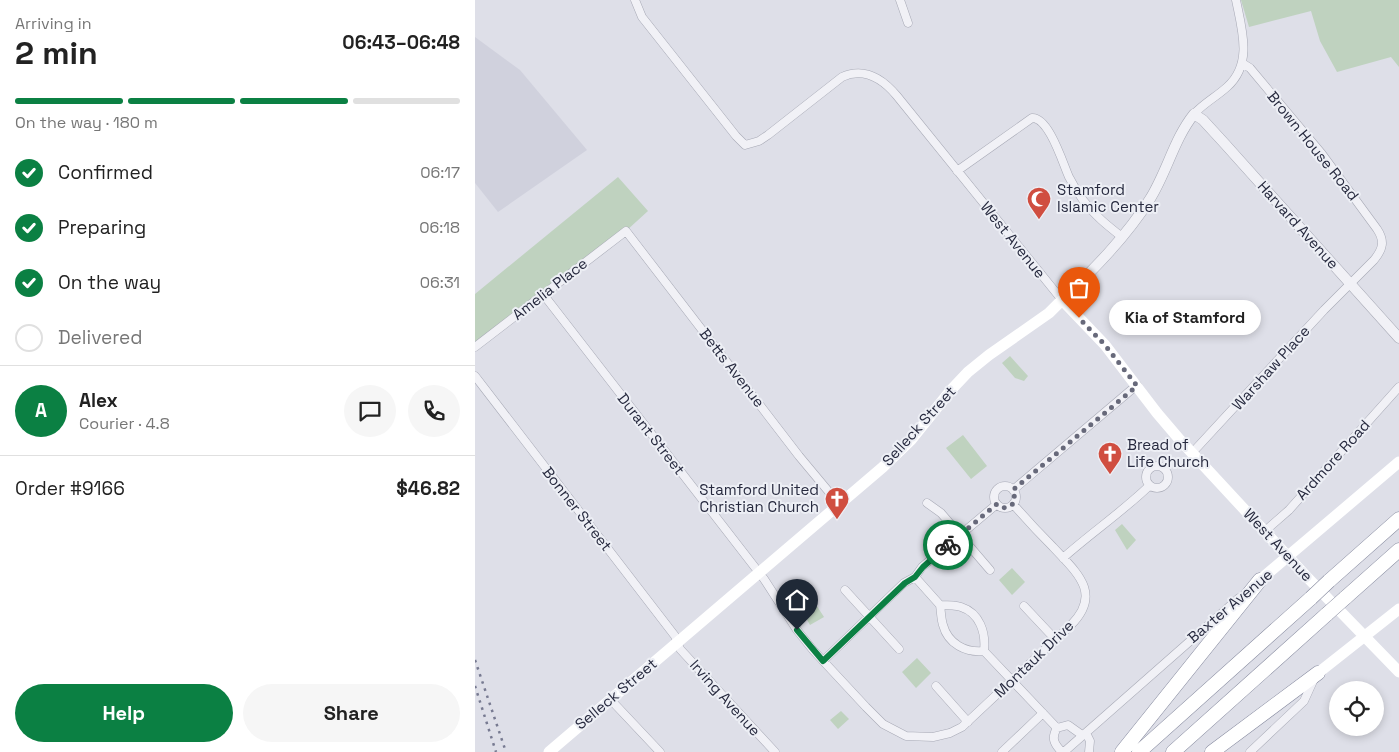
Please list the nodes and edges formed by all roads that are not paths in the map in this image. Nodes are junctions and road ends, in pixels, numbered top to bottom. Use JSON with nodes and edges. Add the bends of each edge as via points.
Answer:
{"nodes":[{"id":1,"x":635,"y":0,"type":"edge"},
{"id":2,"x":900,"y":0,"type":"edge"},
{"id":3,"x":1236,"y":0,"type":"edge"},
{"id":4,"x":908,"y":22,"type":"dead end"},
{"id":5,"x":1243,"y":63,"type":"junction"},
{"id":6,"x":1194,"y":114,"type":"junction"},
{"id":7,"x":957,"y":171,"type":"junction"},
{"id":8,"x":626,"y":231,"type":"joint"},
{"id":9,"x":1122,"y":237,"type":"junction"},
{"id":10,"x":1350,"y":284,"type":"junction"},
{"id":11,"x":543,"y":294,"type":"junction"},
{"id":12,"x":1062,"y":300,"type":"junction"},
{"id":13,"x":1399,"y":338,"type":"edge"},
{"id":14,"x":475,"y":347,"type":"edge"},
{"id":15,"x":475,"y":376,"type":"edge"},
{"id":16,"x":1137,"y":386,"type":"junction"},
{"id":17,"x":1399,"y":387,"type":"edge"},
{"id":18,"x":1192,"y":453,"type":"junction"},
{"id":19,"x":1399,"y":462,"type":"edge"},
{"id":20,"x":1149,"y":486,"type":"dead end"},
{"id":21,"x":1013,"y":490,"type":"junction"},
{"id":22,"x":927,"y":503,"type":"dead end"},
{"id":23,"x":839,"y":504,"type":"junction"},
{"id":24,"x":997,"y":504,"type":"junction"},
{"id":25,"x":1013,"y":504,"type":"junction"},
{"id":26,"x":1399,"y":519,"type":"edge"},
{"id":27,"x":1265,"y":531,"type":"junction"},
{"id":28,"x":959,"y":536,"type":"junction"},
{"id":29,"x":1399,"y":550,"type":"edge"},
{"id":30,"x":1289,"y":557,"type":"junction"},
{"id":31,"x":1063,"y":558,"type":"junction"},
{"id":32,"x":990,"y":570,"type":"dead end"},
{"id":33,"x":759,"y":573,"type":"junction"},
{"id":34,"x":915,"y":577,"type":"junction"},
{"id":35,"x":1260,"y":580,"type":"junction"},
{"id":36,"x":845,"y":590,"type":"dead end"},
{"id":37,"x":941,"y":605,"type":"junction"},
{"id":38,"x":1024,"y":606,"type":"dead end"},
{"id":39,"x":1399,"y":609,"type":"edge"},
{"id":40,"x":869,"y":616,"type":"junction"},
{"id":41,"x":1365,"y":636,"type":"junction"},
{"id":42,"x":1055,"y":640,"type":"junction"},
{"id":43,"x":678,"y":642,"type":"junction"},
{"id":44,"x":899,"y":650,"type":"dead end"},
{"id":45,"x":984,"y":651,"type":"junction"},
{"id":46,"x":823,"y":661,"type":"junction"},
{"id":47,"x":1399,"y":672,"type":"edge"},
{"id":48,"x":1318,"y":673,"type":"junction"},
{"id":49,"x":1013,"y":680,"type":"junction"},
{"id":50,"x":936,"y":686,"type":"dead end"},
{"id":51,"x":610,"y":699,"type":"junction"},
{"id":52,"x":1043,"y":713,"type":"junction"},
{"id":53,"x":969,"y":722,"type":"junction"},
{"id":54,"x":1057,"y":728,"type":"junction"},
{"id":55,"x":950,"y":733,"type":"joint"},
{"id":56,"x":1084,"y":734,"type":"junction"},
{"id":57,"x":549,"y":752,"type":"edge"},
{"id":58,"x":660,"y":752,"type":"edge"},
{"id":59,"x":775,"y":752,"type":"edge"},
{"id":60,"x":1002,"y":752,"type":"edge"},
{"id":61,"x":1063,"y":752,"type":"edge"},
{"id":62,"x":1089,"y":752,"type":"edge"},
{"id":63,"x":1122,"y":752,"type":"edge"},
{"id":64,"x":1139,"y":752,"type":"edge"},
{"id":65,"x":1173,"y":752,"type":"edge"},
{"id":66,"x":1212,"y":752,"type":"edge"},
{"id":67,"x":1250,"y":752,"type":"edge"}],
"edges":[{"from":1,"to":7,"type":"street","name":"West Avenue","via":[[643,17],[745,145],[768,135],[842,77],[862,72],[888,86]]},
{"from":2,"to":4,"type":"street"},
{"from":3,"to":5,"type":"street","via":[[1244,44]]},
{"from":5,"to":6,"type":"street","name":"Selleck Street","via":[[1231,83]]},
{"from":5,"to":10,"type":"street","name":"Brown House Road","via":[[1251,68],[1316,147],[1381,236],[1383,245],[1380,251]]},
{"from":6,"to":9,"type":"street","name":"Selleck Street","via":[[1150,199]]},
{"from":6,"to":10,"type":"street","name":"Harvard Avenue","via":[[1203,120]]},
{"from":7,"to":9,"type":"street","via":[[1032,118],[1040,119],[1083,200]]},
{"from":7,"to":12,"type":"street","name":"West Avenue"},
{"from":8,"to":11,"type":"street","name":"Amelia Place"},
{"from":8,"to":23,"type":"street","name":"Betts Avenue"},
{"from":9,"to":12,"type":"street","name":"Selleck Street"},
{"from":10,"to":13,"type":"street","name":"Harvard Avenue"},
{"from":10,"to":18,"type":"street","name":"Warshaw Place"},
{"from":11,"to":14,"type":"street","name":"Amelia Place"},
{"from":11,"to":33,"type":"street","name":"Durant Street"},
{"from":12,"to":16,"type":"main road","name":"West Avenue","via":[[1105,345]]},
{"from":12,"to":23,"type":"main road","name":"Selleck Street","via":[[968,372],[901,451]]},
{"from":15,"to":43,"type":"street","name":"Bonner Street"},
{"from":16,"to":18,"type":"main road","name":"West Avenue"},
{"from":16,"to":21,"type":"street"},
{"from":17,"to":27,"type":"street","name":"Ardmore Road","via":[[1289,510]]},
{"from":18,"to":27,"type":"main road","name":"West Avenue"},
{"from":19,"to":30,"type":"main road","name":"Baxter Avenue"},
{"from":20,"to":31,"type":"street"},
{"from":21,"to":24,"type":"street","via":[[1000,487],[994,495]]},
{"from":21,"to":25,"type":"street"},
{"from":22,"to":28,"type":"street","via":[[941,513]]},
{"from":23,"to":33,"type":"main road","name":"Selleck Street"},
{"from":24,"to":25,"type":"street","via":[[1005,508]]},
{"from":24,"to":28,"type":"street"},
{"from":25,"to":31,"type":"street","name":"Montauk Drive"},
{"from":26,"to":64,"type":"highway","bridge":true},
{"from":27,"to":30,"type":"main road","name":"West Avenue"},
{"from":28,"to":32,"type":"street"},
{"from":28,"to":34,"type":"street"},
{"from":29,"to":65,"type":"highway","bridge":true},
{"from":30,"to":35,"type":"main road","name":"Baxter Avenue"},
{"from":30,"to":41,"type":"main road","name":"West Avenue"},
{"from":31,"to":42,"type":"street","name":"Montauk Drive","via":[[1080,577],[1085,600],[1077,619]]},
{"from":33,"to":43,"type":"main road","name":"Selleck Street"},
{"from":33,"to":46,"type":"street","name":"Durant Street","via":[[797,630]]},
{"from":34,"to":37,"type":"street"},
{"from":34,"to":40,"type":"street"},
{"from":35,"to":56,"type":"street","name":"Baxter Avenue"},
{"from":35,"to":63,"type":"highway"},
{"from":36,"to":40,"type":"street"},
{"from":37,"to":45,"type":"street","via":[[942,623],[951,639],[964,649]]},
{"from":37,"to":45,"type":"street","via":[[965,609],[978,620],[983,630]]},
{"from":38,"to":42,"type":"street"},
{"from":39,"to":41,"type":"main road"},
{"from":40,"to":44,"type":"street"},
{"from":40,"to":46,"type":"street"},
{"from":41,"to":47,"type":"main road","name":"West Avenue"},
{"from":41,"to":48,"type":"main road"},
{"from":42,"to":49,"type":"street","name":"Montauk Drive"},
{"from":43,"to":51,"type":"main road","name":"Selleck Street"},
{"from":43,"to":59,"type":"street","name":"Irving Avenue"},
{"from":45,"to":49,"type":"street"},
{"from":46,"to":55,"type":"street","name":"Durant Street","via":[[891,729],[915,737]]},
{"from":48,"to":66,"type":"highway"},
{"from":48,"to":67,"type":"street","via":[[1304,701]]},
{"from":49,"to":52,"type":"street"},
{"from":49,"to":53,"type":"street","name":"Montauk Drive"},
{"from":50,"to":53,"type":"street"},
{"from":51,"to":57,"type":"main road","name":"Selleck Street"},
{"from":51,"to":58,"type":"street"},
{"from":52,"to":54,"type":"street"},
{"from":52,"to":60,"type":"street"},
{"from":53,"to":55,"type":"street","name":"Montauk Drive"},
{"from":54,"to":56,"type":"street","via":[[1068,724]]},
{"from":54,"to":61,"type":"street","via":[[1053,739]]},
{"from":56,"to":61,"type":"street","name":"Baxter Avenue"},
{"from":56,"to":62,"type":"street","via":[[1090,741]]}]}
